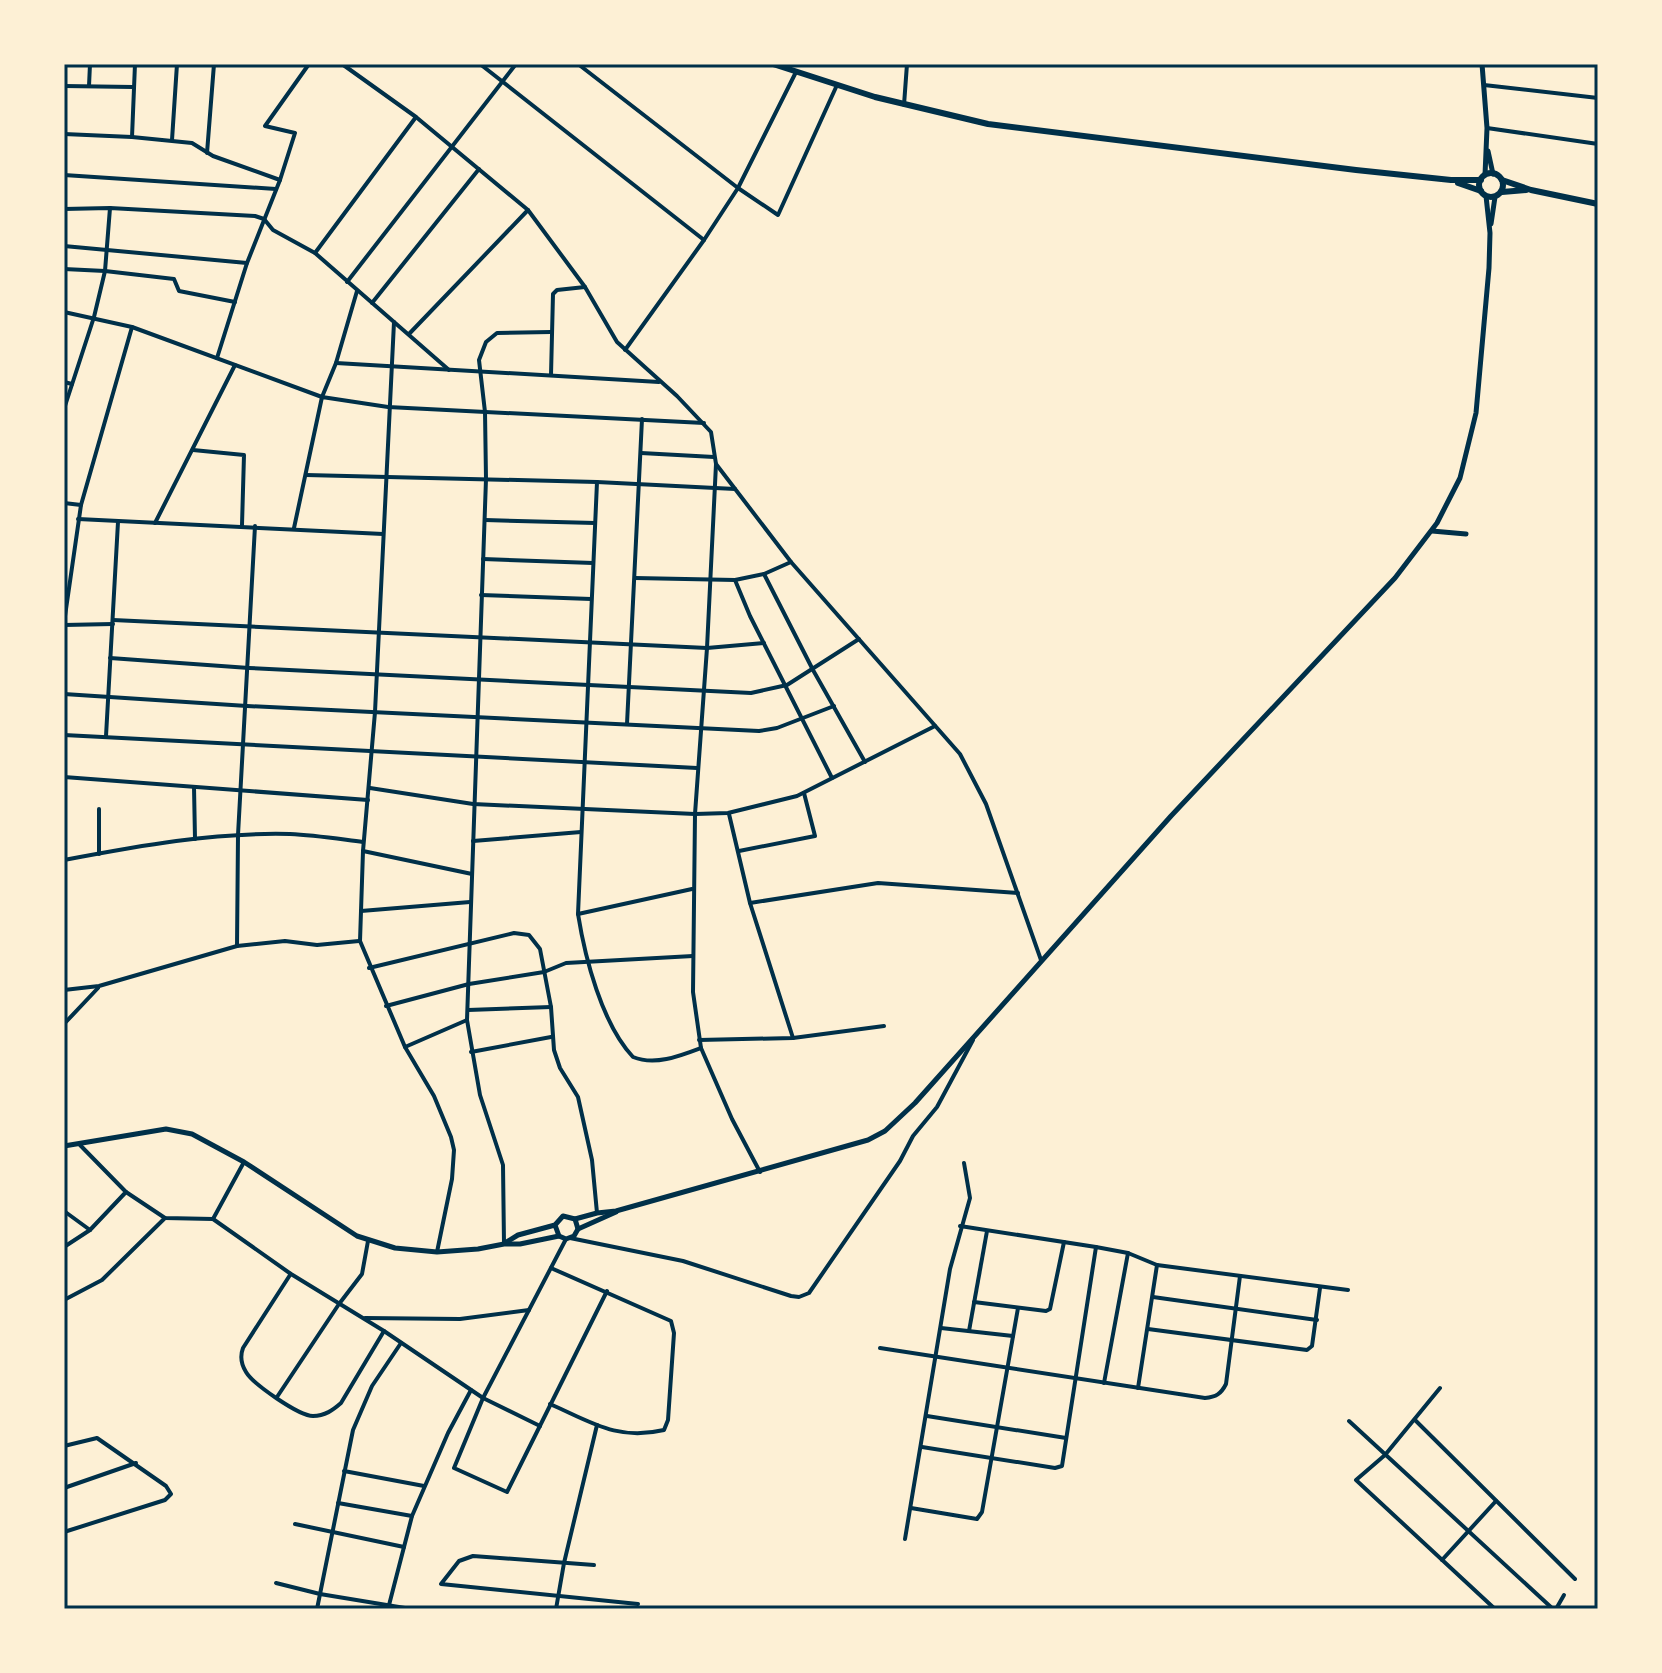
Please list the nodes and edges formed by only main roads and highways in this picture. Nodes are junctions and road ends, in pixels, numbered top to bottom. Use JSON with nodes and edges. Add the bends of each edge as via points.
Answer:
{"nodes":[{"id":1,"x":773,"y":64,"type":"edge"},
{"id":2,"x":1482,"y":64,"type":"edge"},
{"id":3,"x":1486,"y":176,"type":"junction"},
{"id":4,"x":1451,"y":180,"type":"junction"},
{"id":5,"x":1502,"y":180,"type":"junction"},
{"id":6,"x":1531,"y":190,"type":"junction"},
{"id":7,"x":1502,"y":192,"type":"junction"},
{"id":8,"x":1484,"y":194,"type":"junction"},
{"id":9,"x":1495,"y":197,"type":"junction"},
{"id":10,"x":1598,"y":204,"type":"edge"},
{"id":11,"x":1490,"y":233,"type":"junction"},
{"id":12,"x":1432,"y":531,"type":"junction"},
{"id":13,"x":1466,"y":534,"type":"dead end"},
{"id":14,"x":64,"y":1146,"type":"edge"},
{"id":15,"x":616,"y":1211,"type":"junction"},
{"id":16,"x":575,"y":1219,"type":"junction"},
{"id":17,"x":555,"y":1225,"type":"junction"},
{"id":18,"x":578,"y":1229,"type":"junction"},
{"id":19,"x":565,"y":1238,"type":"junction"},
{"id":20,"x":504,"y":1244,"type":"junction"}],
"edges":[{"from":1,"to":4,"type":"main road","via":[[904,105],[997,125]]},
{"from":2,"to":3,"type":"main road"},
{"from":3,"to":4,"type":"main road"},
{"from":3,"to":5,"type":"main road"},
{"from":3,"to":8,"type":"main road"},
{"from":4,"to":8,"type":"main road"},
{"from":5,"to":6,"type":"main road"},
{"from":5,"to":7,"type":"main road"},
{"from":6,"to":7,"type":"main road"},
{"from":6,"to":10,"type":"main road"},
{"from":7,"to":9,"type":"main road"},
{"from":8,"to":9,"type":"main road"},
{"from":8,"to":11,"type":"main road"},
{"from":9,"to":11,"type":"main road"},
{"from":11,"to":12,"type":"main road","via":[[1476,413],[1460,478]]},
{"from":12,"to":13,"type":"main road"},
{"from":12,"to":15,"type":"main road","via":[[1395,578],[885,1131],[851,1146]]},
{"from":14,"to":20,"type":"main road","via":[[166,1129],[192,1134],[368,1241],[437,1252]]},
{"from":15,"to":16,"type":"main road"},
{"from":15,"to":18,"type":"main road"},
{"from":16,"to":17,"type":"main road","via":[[563,1216]]},
{"from":16,"to":18,"type":"main road"},
{"from":17,"to":19,"type":"main road"},
{"from":17,"to":20,"type":"main road"},
{"from":18,"to":19,"type":"main road"},
{"from":19,"to":20,"type":"main road"}]}
